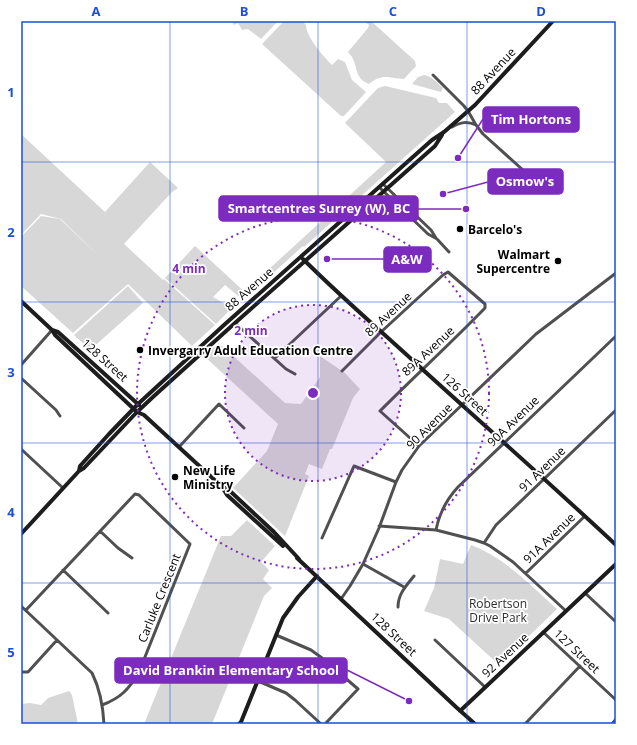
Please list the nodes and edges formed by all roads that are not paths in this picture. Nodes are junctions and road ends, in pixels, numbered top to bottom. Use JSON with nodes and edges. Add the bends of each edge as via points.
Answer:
{"nodes":[{"id":1,"x":553,"y":21,"type":"edge"},
{"id":2,"x":433,"y":75,"type":"dead end"},
{"id":3,"x":468,"y":111,"type":"junction"},
{"id":4,"x":476,"y":125,"type":"junction"},
{"id":5,"x":448,"y":129,"type":"junction"},
{"id":6,"x":444,"y":132,"type":"junction"},
{"id":7,"x":524,"y":171,"type":"dead end"},
{"id":8,"x":381,"y":185,"type":"junction"},
{"id":9,"x":385,"y":190,"type":"junction"},
{"id":10,"x":449,"y":252,"type":"dead end"},
{"id":11,"x":301,"y":257,"type":"junction"},
{"id":12,"x":305,"y":261,"type":"junction"},
{"id":13,"x":616,"y":273,"type":"edge"},
{"id":14,"x":341,"y":296,"type":"junction"},
{"id":15,"x":21,"y":301,"type":"edge"},
{"id":16,"x":485,"y":304,"type":"joint"},
{"id":17,"x":235,"y":323,"type":"junction"},
{"id":18,"x":52,"y":330,"type":"junction"},
{"id":19,"x":381,"y":332,"type":"junction"},
{"id":20,"x":616,"y":336,"type":"edge"},
{"id":21,"x":275,"y":358,"type":"junction"},
{"id":22,"x":21,"y":365,"type":"edge"},
{"id":23,"x":422,"y":369,"type":"junction"},
{"id":24,"x":342,"y":370,"type":"dead end"},
{"id":25,"x":295,"y":374,"type":"dead end"},
{"id":26,"x":21,"y":378,"type":"edge"},
{"id":27,"x":138,"y":404,"type":"junction"},
{"id":28,"x":462,"y":406,"type":"junction"},
{"id":29,"x":133,"y":408,"type":"junction"},
{"id":30,"x":142,"y":408,"type":"junction"},
{"id":31,"x":616,"y":410,"type":"edge"},
{"id":32,"x":137,"y":412,"type":"junction"},
{"id":33,"x":144,"y":415,"type":"junction"},
{"id":34,"x":60,"y":416,"type":"dead end"},
{"id":35,"x":244,"y":428,"type":"dead end"},
{"id":36,"x":503,"y":443,"type":"junction"},
{"id":37,"x":419,"y":446,"type":"junction"},
{"id":38,"x":179,"y":447,"type":"junction"},
{"id":39,"x":21,"y":449,"type":"edge"},
{"id":40,"x":352,"y":461,"type":"dead end"},
{"id":41,"x":354,"y":466,"type":"junction"},
{"id":42,"x":79,"y":471,"type":"junction"},
{"id":43,"x":544,"y":479,"type":"junction"},
{"id":44,"x":396,"y":482,"type":"junction"},
{"id":45,"x":64,"y":488,"type":"junction"},
{"id":46,"x":585,"y":516,"type":"junction"},
{"id":47,"x":380,"y":526,"type":"junction"},
{"id":48,"x":436,"y":530,"type":"junction"},
{"id":49,"x":100,"y":531,"type":"junction"},
{"id":50,"x":21,"y":534,"type":"edge"},
{"id":51,"x":322,"y":538,"type":"dead end"},
{"id":52,"x":484,"y":544,"type":"junction"},
{"id":53,"x":616,"y":545,"type":"edge"},
{"id":54,"x":132,"y":558,"type":"dead end"},
{"id":55,"x":364,"y":564,"type":"junction"},
{"id":56,"x":616,"y":564,"type":"edge"},
{"id":57,"x":63,"y":570,"type":"junction"},
{"id":58,"x":526,"y":573,"type":"junction"},
{"id":59,"x":317,"y":576,"type":"junction"},
{"id":60,"x":414,"y":576,"type":"dead end"},
{"id":61,"x":404,"y":587,"type":"junction"},
{"id":62,"x":585,"y":593,"type":"junction"},
{"id":63,"x":341,"y":599,"type":"junction"},
{"id":64,"x":21,"y":606,"type":"edge"},
{"id":65,"x":398,"y":607,"type":"dead end"},
{"id":66,"x":26,"y":610,"type":"junction"},
{"id":67,"x":566,"y":611,"type":"junction"},
{"id":68,"x":108,"y":613,"type":"dead end"},
{"id":69,"x":616,"y":622,"type":"edge"},
{"id":70,"x":543,"y":632,"type":"junction"},
{"id":71,"x":276,"y":635,"type":"junction"},
{"id":72,"x":57,"y":640,"type":"junction"},
{"id":73,"x":435,"y":640,"type":"dead end"},
{"id":74,"x":580,"y":666,"type":"junction"},
{"id":75,"x":21,"y":672,"type":"edge"},
{"id":76,"x":28,"y":672,"type":"junction"},
{"id":77,"x":30,"y":677,"type":"dead end"},
{"id":78,"x":258,"y":681,"type":"junction"},
{"id":79,"x":485,"y":687,"type":"junction"},
{"id":80,"x":616,"y":700,"type":"edge"},
{"id":81,"x":102,"y":705,"type":"junction"},
{"id":82,"x":460,"y":711,"type":"junction"},
{"id":83,"x":616,"y":719,"type":"edge"},
{"id":84,"x":240,"y":723,"type":"edge"},
{"id":85,"x":104,"y":724,"type":"edge"},
{"id":86,"x":321,"y":724,"type":"edge"},
{"id":87,"x":325,"y":724,"type":"edge"},
{"id":88,"x":475,"y":724,"type":"edge"},
{"id":89,"x":525,"y":724,"type":"edge"},
{"id":90,"x":612,"y":724,"type":"edge"}],
"edges":[{"from":1,"to":3,"type":"main road","name":"88 Avenue"},
{"from":2,"to":3,"type":"street"},
{"from":3,"to":4,"type":"street"},
{"from":3,"to":5,"type":"main road","name":"88 Avenue"},
{"from":4,"to":5,"type":"street","via":[[460,122]]},
{"from":4,"to":7,"type":"street"},
{"from":5,"to":6,"type":"main road","name":"88 Avenue"},
{"from":6,"to":8,"type":"main road","name":"88 Avenue"},
{"from":6,"to":9,"type":"main road","name":"88 Avenue","via":[[435,146]]},
{"from":8,"to":9,"type":"street"},
{"from":8,"to":11,"type":"main road","name":"88 Avenue"},
{"from":9,"to":10,"type":"street","via":[[431,230]]},
{"from":9,"to":12,"type":"main road","name":"88 Avenue"},
{"from":11,"to":12,"type":"main road","name":"126 Street"},
{"from":11,"to":27,"type":"main road","name":"88 Avenue"},
{"from":12,"to":14,"type":"main road","name":"126 Street"},
{"from":12,"to":17,"type":"main road","name":"88 Avenue"},
{"from":13,"to":28,"type":"street","name":"90 Avenue","via":[[536,334]]},
{"from":14,"to":19,"type":"main road","name":"126 Street"},
{"from":14,"to":21,"type":"street"},
{"from":15,"to":18,"type":"main road","name":"128 Street"},
{"from":16,"to":19,"type":"street","name":"89 Avenue","via":[[448,272]]},
{"from":16,"to":23,"type":"street","name":"89A Avenue","via":[[485,308],[462,332]]},
{"from":17,"to":21,"type":"street"},
{"from":17,"to":30,"type":"main road","name":"88 Avenue"},
{"from":18,"to":22,"type":"street"},
{"from":18,"to":27,"type":"main road","name":"128 Street","via":[[58,332]]},
{"from":18,"to":29,"type":"main road","name":"128 Street","via":[[55,336]]},
{"from":19,"to":23,"type":"main road","name":"126 Street"},
{"from":19,"to":24,"type":"street","name":"89 Avenue"},
{"from":20,"to":36,"type":"street","name":"90A Avenue"},
{"from":21,"to":25,"type":"street"},
{"from":23,"to":28,"type":"main road","name":"126 Street"},
{"from":23,"to":37,"type":"street","name":"89A Avenue","via":[[380,410]]},
{"from":26,"to":34,"type":"street"},
{"from":27,"to":29,"type":"main road","name":"88 Avenue"},
{"from":27,"to":30,"type":"main road","name":"128 Street"},
{"from":28,"to":36,"type":"main road","name":"126 Street"},
{"from":28,"to":37,"type":"street","name":"90 Avenue"},
{"from":29,"to":32,"type":"main road","name":"128 Street"},
{"from":29,"to":42,"type":"main road","name":"88 Avenue","via":[[80,466]]},
{"from":30,"to":32,"type":"main road","name":"88 Avenue"},
{"from":30,"to":33,"type":"main road"},
{"from":31,"to":43,"type":"street","name":"91 Avenue"},
{"from":32,"to":33,"type":"main road","name":"128 Street"},
{"from":32,"to":42,"type":"main road","name":"88 Avenue"},
{"from":33,"to":38,"type":"main road","name":"128 Street"},
{"from":35,"to":38,"type":"street","via":[[219,404]]},
{"from":36,"to":43,"type":"main road","name":"126 Street"},
{"from":36,"to":48,"type":"street","name":"90A Avenue","via":[[452,493],[441,512]]},
{"from":37,"to":44,"type":"street","name":"90 Avenue"},
{"from":38,"to":59,"type":"main road","name":"128 Street","via":[[255,522]]},
{"from":39,"to":45,"type":"street"},
{"from":40,"to":41,"type":"street"},
{"from":41,"to":44,"type":"street"},
{"from":41,"to":51,"type":"street"},
{"from":42,"to":45,"type":"main road","name":"88 Avenue"},
{"from":43,"to":46,"type":"main road","name":"126 Street"},
{"from":43,"to":52,"type":"street","name":"91 Avenue","via":[[496,525]]},
{"from":44,"to":47,"type":"street","name":"90 Avenue"},
{"from":45,"to":50,"type":"main road","name":"88 Avenue"},
{"from":46,"to":53,"type":"main road","name":"126 Street"},
{"from":46,"to":58,"type":"street","name":"91A Avenue"},
{"from":47,"to":48,"type":"street"},
{"from":47,"to":55,"type":"street","name":"90 Avenue"},
{"from":48,"to":52,"type":"street"},
{"from":49,"to":54,"type":"street"},
{"from":49,"to":57,"type":"street","name":"Carluke Crescent"},
{"from":49,"to":81,"type":"street","name":"Carluke Crescent","via":[[135,494],[190,544],[139,672],[124,693]]},
{"from":52,"to":58,"type":"street","via":[[506,556]]},
{"from":55,"to":61,"type":"street"},
{"from":55,"to":63,"type":"street","name":"90 Avenue"},
{"from":56,"to":62,"type":"main road","name":"92 Avenue"},
{"from":57,"to":66,"type":"street","name":"Carluke Crescent"},
{"from":57,"to":68,"type":"street"},
{"from":58,"to":67,"type":"street"},
{"from":59,"to":63,"type":"main road","name":"128 Street"},
{"from":59,"to":71,"type":"main road","via":[[294,602]]},
{"from":60,"to":61,"type":"street"},
{"from":61,"to":65,"type":"street","via":[[398,600]]},
{"from":62,"to":67,"type":"main road","name":"92 Avenue"},
{"from":62,"to":69,"type":"street"},
{"from":63,"to":82,"type":"main road","name":"128 Street"},
{"from":64,"to":66,"type":"street"},
{"from":66,"to":72,"type":"street"},
{"from":67,"to":70,"type":"main road","name":"92 Avenue"},
{"from":70,"to":74,"type":"street","name":"127 Street"},
{"from":70,"to":79,"type":"main road","name":"92 Avenue"},
{"from":71,"to":78,"type":"main road"},
{"from":71,"to":87,"type":"street","via":[[311,650],[358,689]]},
{"from":72,"to":76,"type":"street"},
{"from":72,"to":81,"type":"street","via":[[92,673]]},
{"from":73,"to":79,"type":"street"},
{"from":74,"to":80,"type":"street","name":"127 Street"},
{"from":74,"to":89,"type":"street"},
{"from":75,"to":76,"type":"street"},
{"from":76,"to":77,"type":"street"},
{"from":78,"to":84,"type":"main road"},
{"from":78,"to":86,"type":"street","via":[[286,693]]},
{"from":79,"to":82,"type":"main road","name":"92 Avenue"},
{"from":81,"to":85,"type":"street"},
{"from":82,"to":88,"type":"main road","name":"128 Street"},
{"from":83,"to":90,"type":"street"}]}
